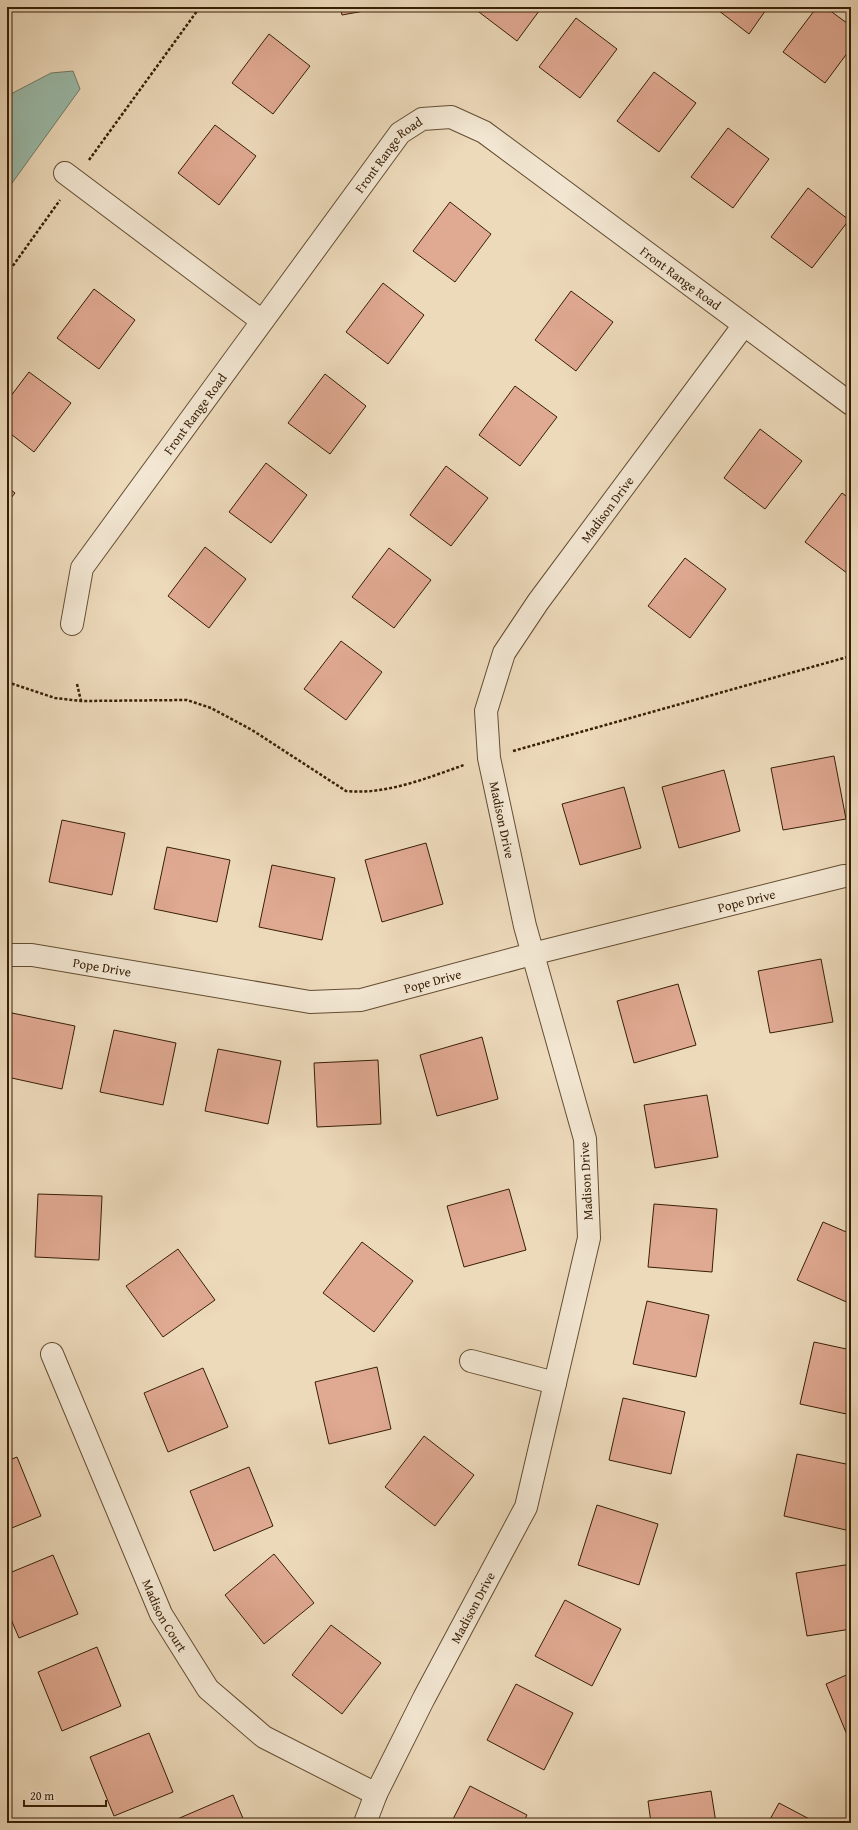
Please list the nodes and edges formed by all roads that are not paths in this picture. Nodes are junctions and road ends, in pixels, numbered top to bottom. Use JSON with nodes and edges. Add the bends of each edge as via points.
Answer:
{"nodes":[{"id":1,"x":70,"y":176,"type":"road end"},
{"id":2,"x":262,"y":321,"type":"junction"},
{"id":3,"x":744,"y":325,"type":"junction"},
{"id":4,"x":851,"y":404,"type":"edge"},
{"id":5,"x":72,"y":624,"type":"dead end"},
{"id":6,"x":851,"y":876,"type":"edge"},
{"id":7,"x":532,"y":954,"type":"junction"},
{"id":8,"x":7,"y":955,"type":"edge"},
{"id":9,"x":52,"y":1354,"type":"dead end"},
{"id":10,"x":471,"y":1361,"type":"dead end"},
{"id":11,"x":555,"y":1383,"type":"junction"},
{"id":12,"x":376,"y":1794,"type":"junction"},
{"id":13,"x":365,"y":1823,"type":"edge"}],
"edges":[{"from":1,"to":2,"type":"street"},
{"from":2,"to":3,"type":"street","name":"Front Range Road","via":[[400,133],[422,119],[451,117],[484,132]]},
{"from":2,"to":5,"type":"street","name":"Front Range Road","via":[[82,568]]},
{"from":3,"to":4,"type":"street","name":"Front Range Road"},
{"from":3,"to":7,"type":"street","name":"Madison Drive","via":[[538,602],[504,653],[486,711],[489,758]]},
{"from":6,"to":7,"type":"street","name":"Pope Drive"},
{"from":7,"to":8,"type":"street","name":"Pope Drive","via":[[361,1000],[310,1002],[32,955]]},
{"from":7,"to":11,"type":"street","name":"Madison Drive","via":[[585,1139],[588,1238]]},
{"from":9,"to":12,"type":"street","name":"Madison Court","via":[[161,1614],[208,1689],[264,1737]]},
{"from":10,"to":11,"type":"street"},
{"from":11,"to":12,"type":"street","name":"Madison Drive","via":[[526,1508],[424,1698]]},
{"from":12,"to":13,"type":"street","name":"Madison Drive"}]}
